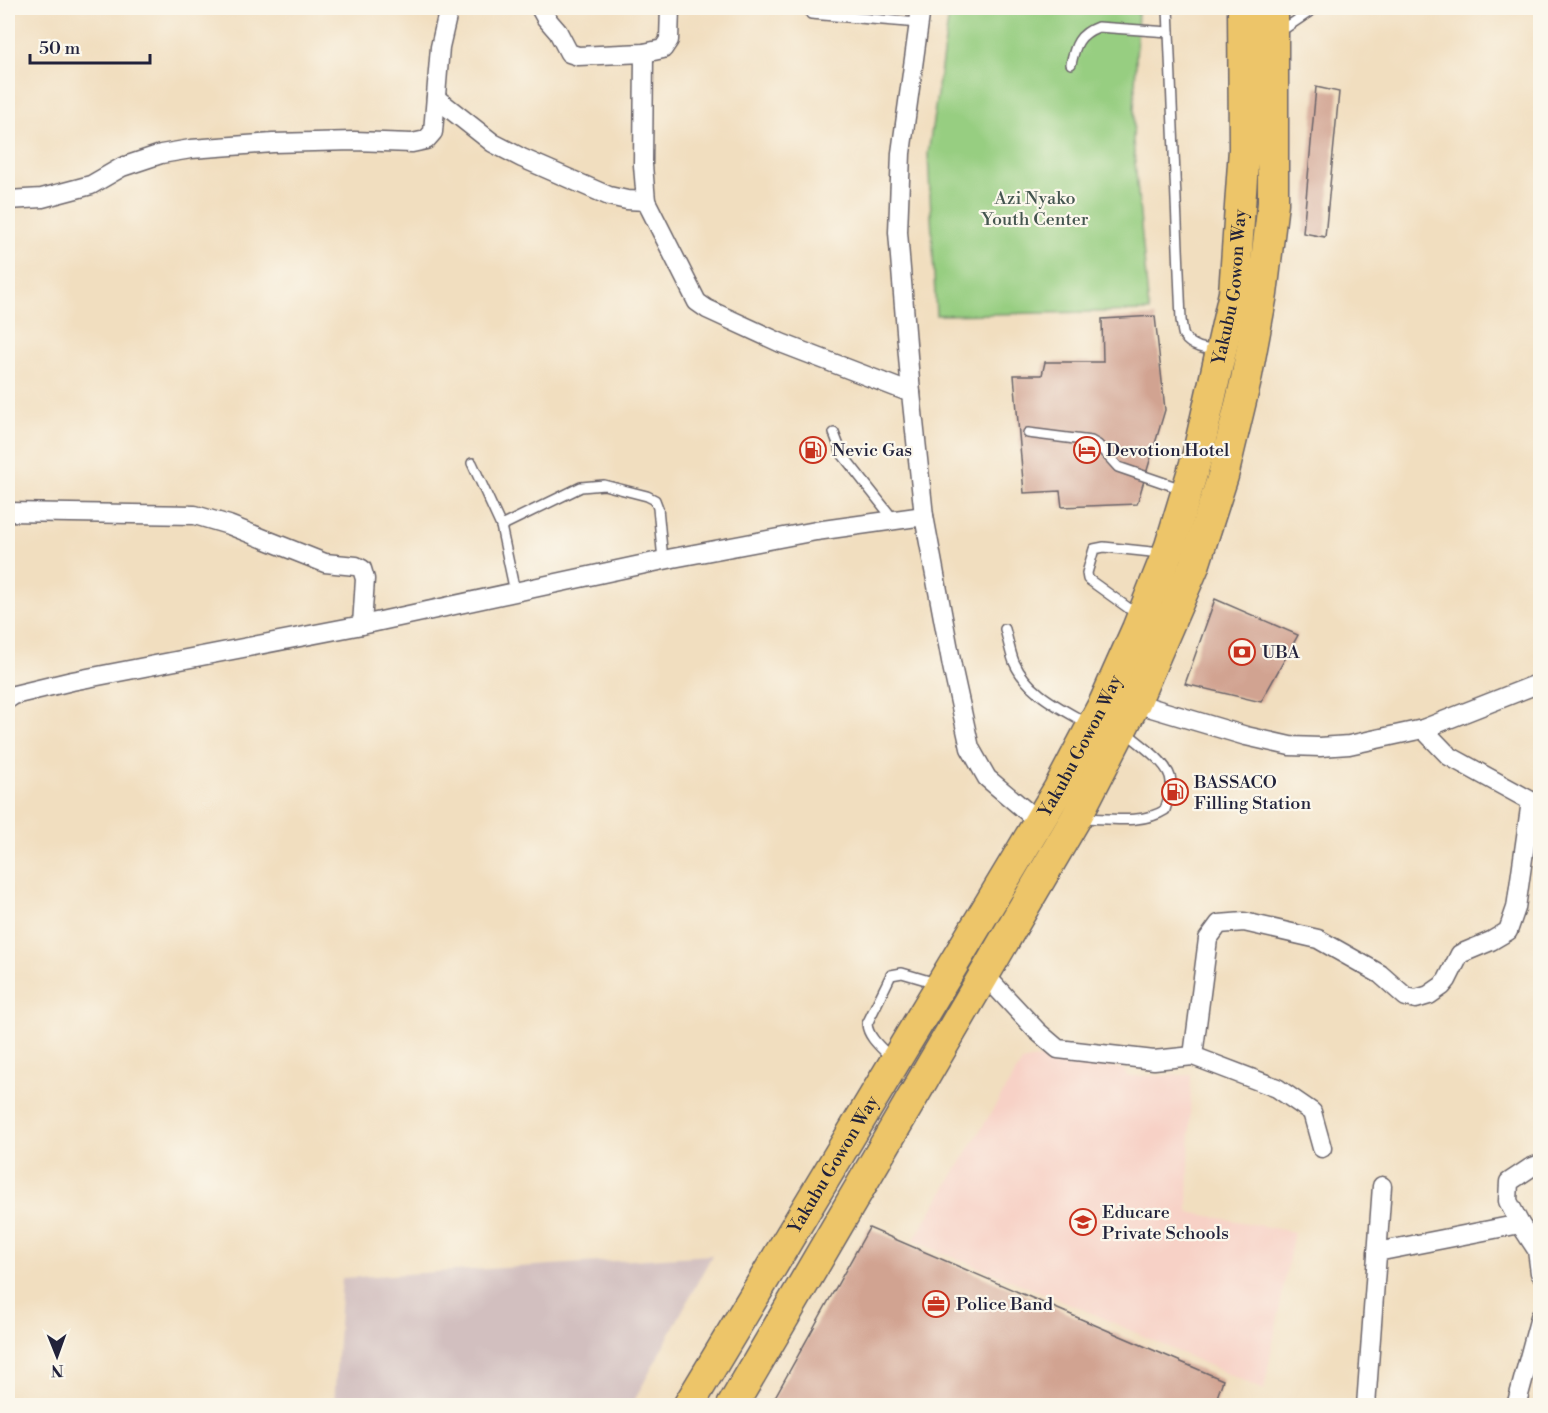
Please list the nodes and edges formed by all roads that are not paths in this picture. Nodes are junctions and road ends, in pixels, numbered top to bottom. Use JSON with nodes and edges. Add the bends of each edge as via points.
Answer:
{"nodes":[{"id":1,"x":449,"y":8,"type":"edge"},
{"id":2,"x":540,"y":8,"type":"edge"},
{"id":3,"x":670,"y":8,"type":"edge"},
{"id":4,"x":1168,"y":8,"type":"edge"},
{"id":5,"x":1243,"y":8,"type":"edge"},
{"id":6,"x":1315,"y":8,"type":"edge"},
{"id":7,"x":811,"y":14,"type":"dead end"},
{"id":8,"x":920,"y":15,"type":"edge"},
{"id":9,"x":1273,"y":22,"type":"edge"},
{"id":10,"x":1169,"y":32,"type":"junction"},
{"id":11,"x":644,"y":53,"type":"junction"},
{"id":12,"x":1071,"y":64,"type":"dead end"},
{"id":13,"x":436,"y":98,"type":"junction"},
{"id":14,"x":8,"y":200,"type":"edge"},
{"id":15,"x":646,"y":201,"type":"junction"},
{"id":16,"x":1255,"y":334,"type":"junction"},
{"id":17,"x":1224,"y":338,"type":"junction"},
{"id":18,"x":911,"y":393,"type":"junction"},
{"id":19,"x":834,"y":433,"type":"dead end"},
{"id":20,"x":1028,"y":433,"type":"dead end"},
{"id":21,"x":472,"y":463,"type":"dead end"},
{"id":22,"x":1187,"y":491,"type":"junction"},
{"id":23,"x":8,"y":512,"type":"edge"},
{"id":24,"x":924,"y":516,"type":"junction"},
{"id":25,"x":894,"y":520,"type":"junction"},
{"id":26,"x":501,"y":526,"type":"junction"},
{"id":27,"x":1167,"y":554,"type":"junction"},
{"id":28,"x":663,"y":561,"type":"junction"},
{"id":29,"x":515,"y":592,"type":"junction"},
{"id":30,"x":1141,"y":618,"type":"junction"},
{"id":31,"x":362,"y":625,"type":"junction"},
{"id":32,"x":1005,"y":629,"type":"dead end"},
{"id":33,"x":1540,"y":683,"type":"edge"},
{"id":34,"x":8,"y":699,"type":"edge"},
{"id":35,"x":1129,"y":716,"type":"junction"},
{"id":36,"x":1092,"y":726,"type":"junction"},
{"id":37,"x":1423,"y":729,"type":"junction"},
{"id":38,"x":1536,"y":805,"type":"edge"},
{"id":39,"x":1076,"y":818,"type":"junction"},
{"id":40,"x":1039,"y":822,"type":"junction"},
{"id":41,"x":984,"y":974,"type":"junction"},
{"id":42,"x":942,"y":985,"type":"junction"},
{"id":43,"x":1193,"y":1056,"type":"junction"},
{"id":44,"x":895,"y":1063,"type":"junction"},
{"id":45,"x":1322,"y":1148,"type":"dead end"},
{"id":46,"x":1540,"y":1164,"type":"edge"},
{"id":47,"x":1382,"y":1186,"type":"dead end"},
{"id":48,"x":1520,"y":1224,"type":"junction"},
{"id":49,"x":1377,"y":1251,"type":"junction"},
{"id":50,"x":1540,"y":1273,"type":"edge"},
{"id":51,"x":1540,"y":1318,"type":"edge"},
{"id":52,"x":688,"y":1406,"type":"edge"},
{"id":53,"x":732,"y":1406,"type":"edge"},
{"id":54,"x":1366,"y":1406,"type":"edge"},
{"id":55,"x":1516,"y":1406,"type":"edge"}],
"edges":[{"from":1,"to":13,"type":"street","via":[[440,47]]},
{"from":2,"to":11,"type":"street","via":[[569,53]]},
{"from":3,"to":11,"type":"street","via":[[669,40],[663,49]]},
{"from":4,"to":10,"type":"lane"},
{"from":5,"to":17,"type":"highway","name":"Yakubu Gowon Way","via":[[1244,149],[1234,293]]},
{"from":6,"to":9,"type":"lane"},
{"from":7,"to":8,"type":"lane"},
{"from":8,"to":18,"type":"street","via":[[901,153],[898,232]]},
{"from":9,"to":16,"type":"highway","name":"Yakubu Gowon Way","via":[[1273,203]]},
{"from":10,"to":12,"type":"lane","via":[[1098,27],[1087,31],[1076,43]]},
{"from":10,"to":17,"type":"lane","via":[[1181,320],[1185,336],[1205,350]]},
{"from":11,"to":15,"type":"street"},
{"from":13,"to":14,"type":"street","via":[[433,132],[426,140],[191,149],[122,167],[91,185],[42,198]]},
{"from":13,"to":15,"type":"street","via":[[493,143],[522,158],[609,196]]},
{"from":15,"to":18,"type":"street","via":[[697,302],[781,343]]},
{"from":16,"to":17,"type":"highway"},
{"from":16,"to":35,"type":"highway","name":"Yakubu Gowon Way","via":[[1223,476],[1194,566]]},
{"from":17,"to":22,"type":"highway","name":"Yakubu Gowon Way"},
{"from":18,"to":24,"type":"street"},
{"from":19,"to":25,"type":"lane","via":[[842,454]]},
{"from":20,"to":22,"type":"lane","via":[[1091,441],[1118,467]]},
{"from":21,"to":26,"type":"lane"},
{"from":22,"to":27,"type":"highway","name":"Yakubu Gowon Way"},
{"from":23,"to":31,"type":"street","via":[[195,514],[325,563],[362,569]]},
{"from":24,"to":25,"type":"street"},
{"from":24,"to":40,"type":"street","via":[[970,747],[987,778]]},
{"from":25,"to":28,"type":"street"},
{"from":26,"to":28,"type":"lane","via":[[581,487],[604,485],[655,500]]},
{"from":26,"to":29,"type":"lane"},
{"from":27,"to":30,"type":"highway","name":"Yakubu Gowon Way"},
{"from":27,"to":30,"type":"lane","via":[[1094,549],[1088,579]]},
{"from":28,"to":29,"type":"street"},
{"from":29,"to":31,"type":"street"},
{"from":30,"to":36,"type":"highway","name":"Yakubu Gowon Way"},
{"from":31,"to":34,"type":"street","via":[[72,681]]},
{"from":32,"to":36,"type":"lane","via":[[1013,661],[1036,693]]},
{"from":33,"to":37,"type":"street"},
{"from":35,"to":37,"type":"street","via":[[1290,746],[1349,745]]},
{"from":35,"to":39,"type":"highway","name":"Yakubu Gowon Way"},
{"from":35,"to":39,"type":"lane","via":[[1170,775],[1172,784],[1164,810],[1143,819]]},
{"from":36,"to":40,"type":"highway","name":"Yakubu Gowon Way"},
{"from":37,"to":38,"type":"street","via":[[1449,756]]},
{"from":38,"to":43,"type":"street","via":[[1508,931],[1460,954],[1447,980],[1429,995],[1406,997],[1380,974],[1318,939],[1244,922],[1219,924],[1208,939]]},
{"from":39,"to":41,"type":"highway","name":"Yakubu Gowon Way"},
{"from":40,"to":42,"type":"highway","name":"Yakubu Gowon Way"},
{"from":41,"to":43,"type":"street","via":[[1059,1049],[1154,1060]]},
{"from":41,"to":53,"type":"highway","name":"Yakubu Gowon Way"},
{"from":42,"to":44,"type":"highway","name":"Yakubu Gowon Way"},
{"from":42,"to":44,"type":"lane","via":[[902,973],[891,975],[867,1030]]},
{"from":43,"to":45,"type":"street","via":[[1277,1088],[1312,1112]]},
{"from":44,"to":52,"type":"highway","name":"Yakubu Gowon Way"},
{"from":46,"to":48,"type":"street","via":[[1509,1182],[1508,1201]]},
{"from":47,"to":49,"type":"street"},
{"from":48,"to":49,"type":"street"},
{"from":48,"to":50,"type":"street","via":[[1537,1250]]},
{"from":49,"to":54,"type":"street"},
{"from":51,"to":55,"type":"street"}]}
